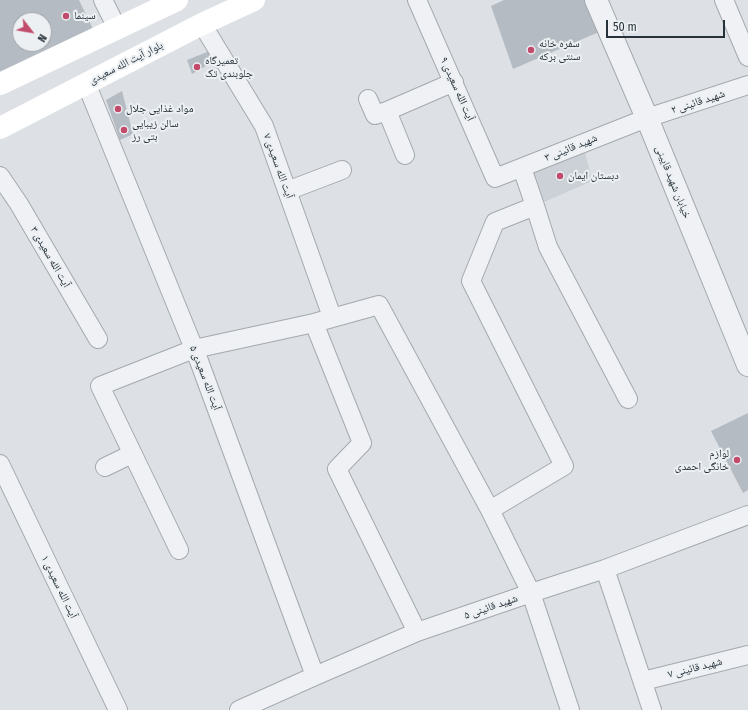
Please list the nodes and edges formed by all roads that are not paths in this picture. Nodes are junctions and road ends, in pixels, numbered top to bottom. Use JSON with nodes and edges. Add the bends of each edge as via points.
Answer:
{"nodes":[{"id":1,"x":103,"y":0,"type":"edge"},
{"id":2,"x":177,"y":0,"type":"edge"},
{"id":3,"x":254,"y":0,"type":"edge"},
{"id":4,"x":417,"y":0,"type":"edge"},
{"id":5,"x":596,"y":0,"type":"edge"},
{"id":6,"x":724,"y":0,"type":"edge"},
{"id":7,"x":202,"y":24,"type":"junction"},
{"id":8,"x":117,"y":28,"type":"junction"},
{"id":9,"x":748,"y":57,"type":"edge"},
{"id":10,"x":454,"y":82,"type":"junction"},
{"id":11,"x":86,"y":83,"type":"junction"},
{"id":12,"x":0,"y":84,"type":"edge"},
{"id":13,"x":748,"y":85,"type":"edge"},
{"id":14,"x":368,"y":99,"type":"dead end"},
{"id":15,"x":387,"y":111,"type":"junction"},
{"id":16,"x":647,"y":118,"type":"junction"},
{"id":17,"x":0,"y":128,"type":"edge"},
{"id":18,"x":406,"y":155,"type":"dead end"},
{"id":19,"x":522,"y":168,"type":"junction"},
{"id":20,"x":342,"y":170,"type":"dead end"},
{"id":21,"x":0,"y":176,"type":"edge"},
{"id":22,"x":496,"y":178,"type":"joint"},
{"id":23,"x":287,"y":191,"type":"junction"},
{"id":24,"x":535,"y":206,"type":"junction"},
{"id":25,"x":332,"y":317,"type":"junction"},
{"id":26,"x":314,"y":323,"type":"junction"},
{"id":27,"x":98,"y":339,"type":"dead end"},
{"id":28,"x":194,"y":349,"type":"junction"},
{"id":29,"x":748,"y":365,"type":"edge"},
{"id":30,"x":628,"y":399,"type":"dead end"},
{"id":31,"x":132,"y":454,"type":"junction"},
{"id":32,"x":0,"y":464,"type":"edge"},
{"id":33,"x":105,"y":467,"type":"dead end"},
{"id":34,"x":490,"y":510,"type":"junction"},
{"id":35,"x":748,"y":515,"type":"edge"},
{"id":36,"x":179,"y":550,"type":"dead end"},
{"id":37,"x":605,"y":569,"type":"junction"},
{"id":38,"x":531,"y":593,"type":"junction"},
{"id":39,"x":417,"y":632,"type":"junction"},
{"id":40,"x":748,"y":655,"type":"edge"},
{"id":41,"x":315,"y":676,"type":"junction"},
{"id":42,"x":643,"y":681,"type":"junction"},
{"id":43,"x":118,"y":710,"type":"edge"},
{"id":44,"x":239,"y":710,"type":"edge"},
{"id":45,"x":570,"y":710,"type":"edge"},
{"id":46,"x":652,"y":710,"type":"edge"}],
"edges":[{"from":1,"to":8,"type":"street"},
{"from":2,"to":8,"type":"main road"},
{"from":3,"to":7,"type":"main road","name":"بلوار آیت الله سعیدی"},
{"from":4,"to":10,"type":"street","name":"آیت الله سعیدی ۹"},
{"from":5,"to":16,"type":"street","name":"خیابان شهید قایینی"},
{"from":6,"to":9,"type":"street"},
{"from":7,"to":11,"type":"main road","name":"بلوار آیت الله سعیدی"},
{"from":7,"to":23,"type":"street","name":"آیت الله سعیدی ۷","via":[[264,126]]},
{"from":8,"to":12,"type":"main road"},
{"from":10,"to":15,"type":"street"},
{"from":10,"to":22,"type":"street","name":"آیت الله سعیدی ۹"},
{"from":11,"to":17,"type":"main road","name":"بلوار آیت الله سعیدی"},
{"from":11,"to":28,"type":"street","name":"آیت الله سعیدی ۵"},
{"from":13,"to":16,"type":"street","name":"شهید قائینی ۲"},
{"from":14,"to":15,"type":"street","via":[[375,115]]},
{"from":15,"to":18,"type":"street"},
{"from":16,"to":19,"type":"street","name":"شهید قائینی ۳"},
{"from":16,"to":29,"type":"street","name":"خیابان شهید قایینی"},
{"from":19,"to":22,"type":"street","name":"شهید قائینی ۳"},
{"from":19,"to":24,"type":"street"},
{"from":20,"to":23,"type":"street"},
{"from":21,"to":27,"type":"street","name":"آیت الله سعیدی ۳","via":[[20,204]]},
{"from":23,"to":25,"type":"street","name":"آیت الله سعیدی ۷"},
{"from":24,"to":30,"type":"street","via":[[548,247]]},
{"from":24,"to":34,"type":"street","via":[[495,222],[471,281],[564,466]]},
{"from":25,"to":26,"type":"street"},
{"from":25,"to":34,"type":"street","via":[[379,305]]},
{"from":26,"to":28,"type":"street"},
{"from":26,"to":39,"type":"street","via":[[362,443],[336,469]]},
{"from":28,"to":31,"type":"street","via":[[100,386]]},
{"from":28,"to":41,"type":"street","name":"آیت الله سعیدی ۵"},
{"from":31,"to":33,"type":"street"},
{"from":31,"to":36,"type":"street"},
{"from":32,"to":43,"type":"street","name":"آیت الله سعیدی ۱"},
{"from":34,"to":38,"type":"street"},
{"from":35,"to":37,"type":"street","name":"شهید قائینی ۵"},
{"from":37,"to":38,"type":"street","name":"شهید قائینی ۵"},
{"from":37,"to":42,"type":"street"},
{"from":38,"to":39,"type":"street","name":"شهید قائینی ۵"},
{"from":38,"to":45,"type":"street"},
{"from":39,"to":41,"type":"street","name":"شهید قائینی ۵"},
{"from":40,"to":42,"type":"street","name":"شهید قائینی ۷"},
{"from":41,"to":44,"type":"street","name":"شهید قائینی ۵"},
{"from":42,"to":46,"type":"street"}]}
